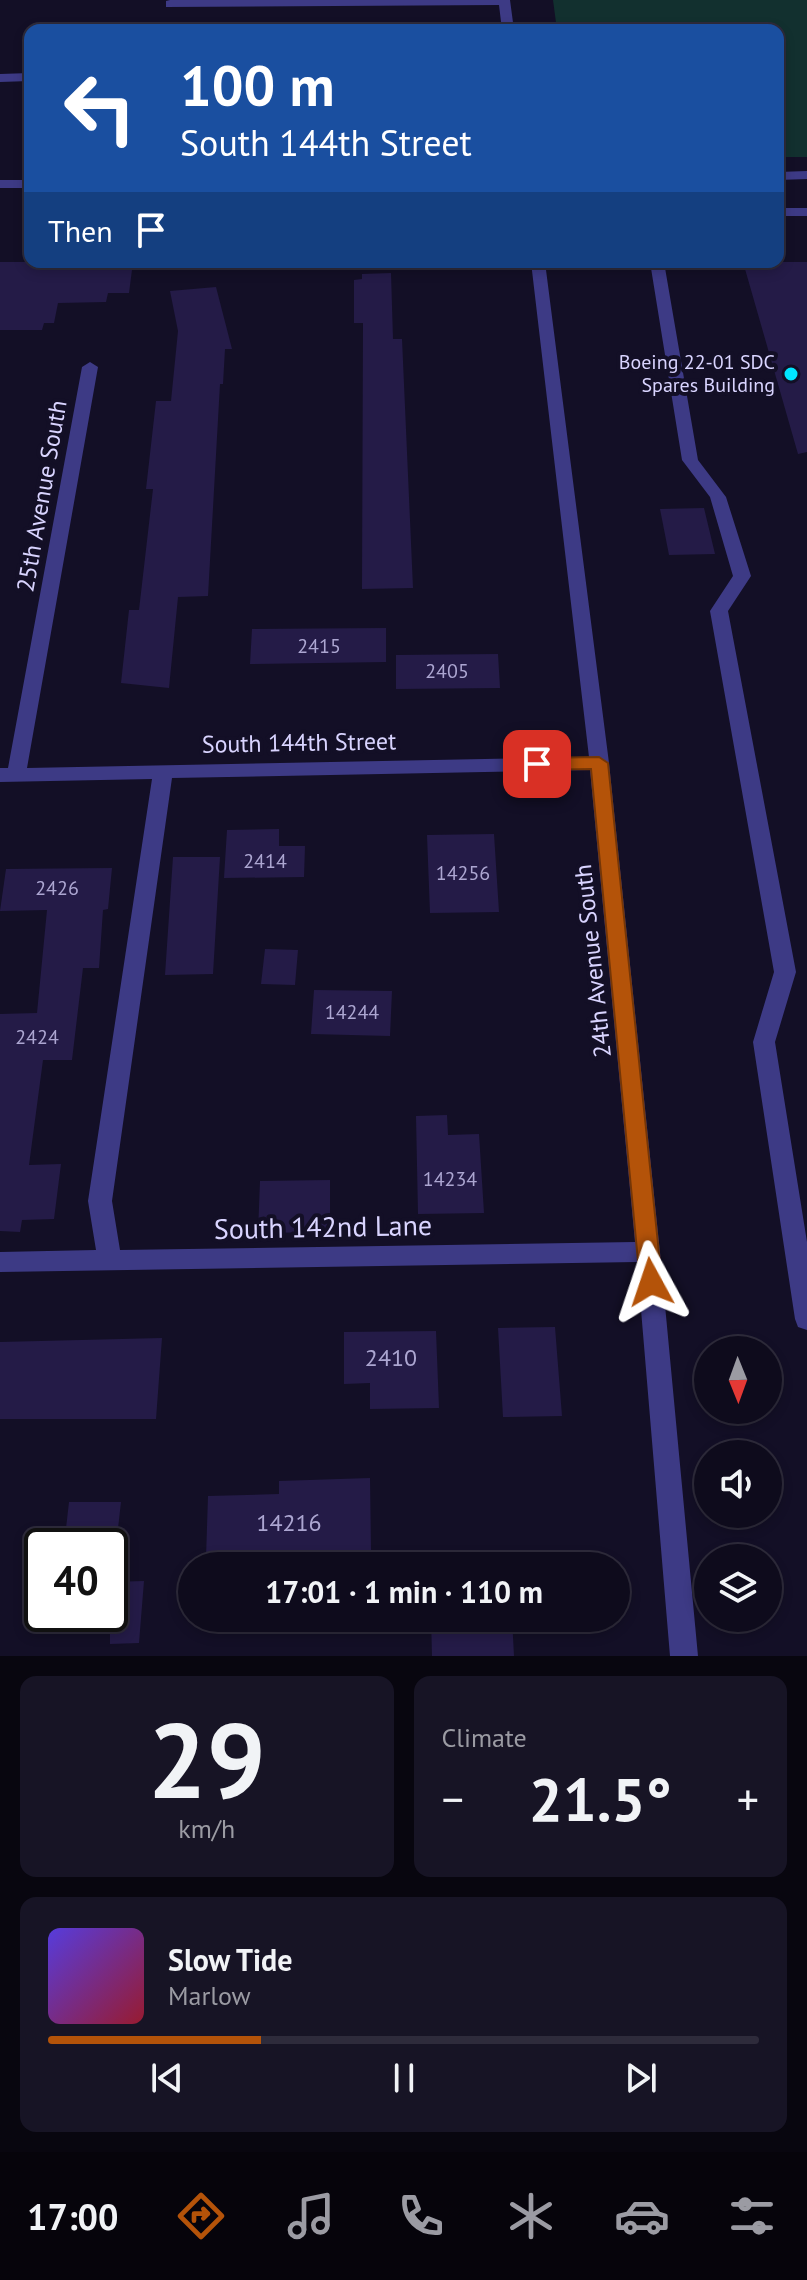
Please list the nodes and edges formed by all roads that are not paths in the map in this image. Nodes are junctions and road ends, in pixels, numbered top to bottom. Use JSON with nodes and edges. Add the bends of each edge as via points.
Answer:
{"nodes":[{"id":1,"x":504,"y":0,"type":"edge"},
{"id":2,"x":170,"y":4,"type":"dead end"},
{"id":3,"x":507,"y":24,"type":"edge"},
{"id":4,"x":24,"y":77,"type":"edge"},
{"id":5,"x":0,"y":78,"type":"edge"},
{"id":6,"x":807,"y":175,"type":"edge"},
{"id":7,"x":784,"y":176,"type":"edge"},
{"id":8,"x":0,"y":184,"type":"edge"},
{"id":9,"x":24,"y":184,"type":"edge"},
{"id":10,"x":784,"y":212,"type":"edge"},
{"id":11,"x":807,"y":212,"type":"edge"},
{"id":12,"x":539,"y":268,"type":"edge"},
{"id":13,"x":658,"y":268,"type":"edge"},
{"id":14,"x":90,"y":367,"type":"dead end"},
{"id":15,"x":599,"y":763,"type":"junction"},
{"id":16,"x":163,"y":772,"type":"junction"},
{"id":17,"x":8,"y":775,"type":"edge"},
{"id":18,"x":648,"y":1252,"type":"junction"},
{"id":19,"x":110,"y":1260,"type":"junction"},
{"id":20,"x":0,"y":1262,"type":"edge"},
{"id":21,"x":806,"y":1308,"type":"edge"},
{"id":22,"x":684,"y":1656,"type":"edge"}],
"edges":[{"from":1,"to":2,"type":"street"},
{"from":1,"to":3,"type":"street"},
{"from":4,"to":5,"type":"street"},
{"from":6,"to":7,"type":"street"},
{"from":8,"to":9,"type":"street"},
{"from":10,"to":11,"type":"street"},
{"from":12,"to":15,"type":"street","name":"24th Avenue South"},
{"from":13,"to":21,"type":"street","via":[[690,460],[718,497],[742,576],[719,611],[785,972],[764,1042]]},
{"from":14,"to":17,"type":"street","name":"25th Avenue South"},
{"from":15,"to":16,"type":"street","name":"South 144th Street"},
{"from":15,"to":18,"type":"street","name":"24th Avenue South"},
{"from":16,"to":17,"type":"street","name":"South 144th Street"},
{"from":16,"to":19,"type":"street","via":[[100,1201]]},
{"from":18,"to":19,"type":"street","name":"South 142nd Lane"},
{"from":18,"to":22,"type":"street","name":"24th Avenue South"},
{"from":19,"to":20,"type":"street","name":"South 142nd Lane"}]}
